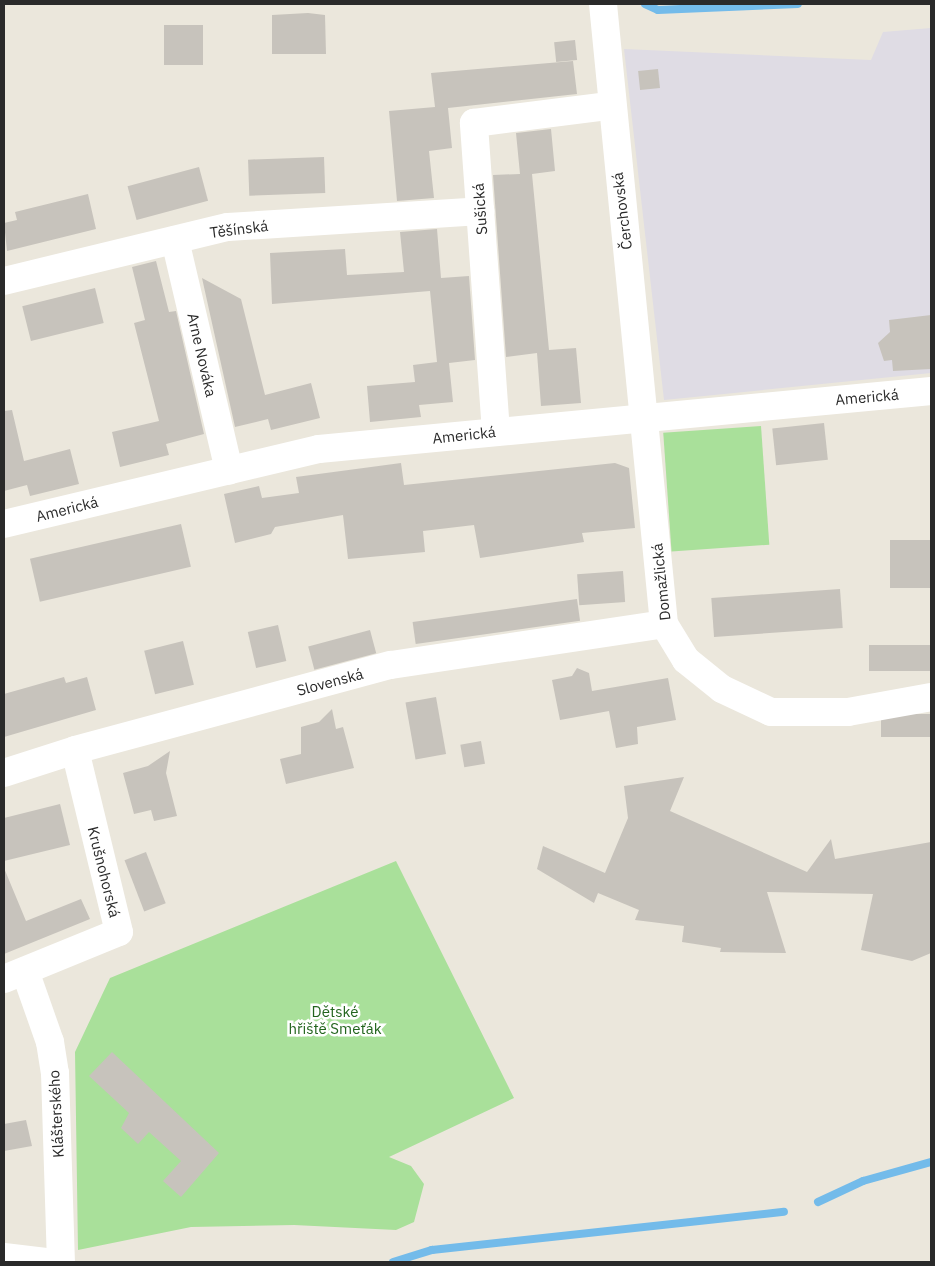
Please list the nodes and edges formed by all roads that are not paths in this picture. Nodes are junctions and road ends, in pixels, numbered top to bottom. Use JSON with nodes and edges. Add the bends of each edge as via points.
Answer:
{"nodes":[{"id":1,"x":603,"y":4,"type":"edge"},
{"id":2,"x":610,"y":106,"type":"junction"},
{"id":3,"x":480,"y":211,"type":"junction"},
{"id":4,"x":175,"y":240,"type":"junction"},
{"id":5,"x":4,"y":281,"type":"edge"},
{"id":6,"x":931,"y":391,"type":"edge"},
{"id":7,"x":647,"y":417,"type":"junction"},
{"id":8,"x":496,"y":432,"type":"junction"},
{"id":9,"x":229,"y":471,"type":"junction"},
{"id":10,"x":4,"y":524,"type":"edge"},
{"id":11,"x":664,"y":624,"type":"junction"},
{"id":12,"x":931,"y":697,"type":"edge"},
{"id":13,"x":75,"y":750,"type":"junction"},
{"id":14,"x":4,"y":773,"type":"edge"},
{"id":15,"x":15,"y":975,"type":"edge"},
{"id":16,"x":4,"y":1257,"type":"edge"},
{"id":17,"x":46,"y":1262,"type":"edge"},
{"id":18,"x":62,"y":1262,"type":"edge"}],
"edges":[{"from":1,"to":2,"type":"street","name":"Čerchovská"},
{"from":2,"to":3,"type":"street","name":"Sušická","via":[[474,123]]},
{"from":2,"to":7,"type":"street","name":"Čerchovská"},
{"from":3,"to":4,"type":"street","name":"Těšínská","via":[[228,227]]},
{"from":3,"to":8,"type":"street","name":"Sušická"},
{"from":4,"to":5,"type":"street","name":"Těšínská"},
{"from":4,"to":9,"type":"street","name":"Arne Nováka"},
{"from":6,"to":7,"type":"street","name":"Americká"},
{"from":7,"to":8,"type":"street","name":"Americká"},
{"from":7,"to":11,"type":"street","name":"Domažlická"},
{"from":8,"to":9,"type":"street","name":"Americká","via":[[319,449]]},
{"from":9,"to":10,"type":"street","name":"Americká"},
{"from":11,"to":12,"type":"street","name":"Domažlická","via":[[686,660],[722,689],[771,712],[848,712]]},
{"from":11,"to":13,"type":"street","name":"Slovenská","via":[[391,665]]},
{"from":13,"to":14,"type":"street","name":"Slovenská"},
{"from":13,"to":15,"type":"street","name":"Krušnohorská","via":[[119,932]]},
{"from":15,"to":18,"type":"street","name":"Klášterského","via":[[50,1042],[55,1072]]},
{"from":16,"to":17,"type":"street"}]}
